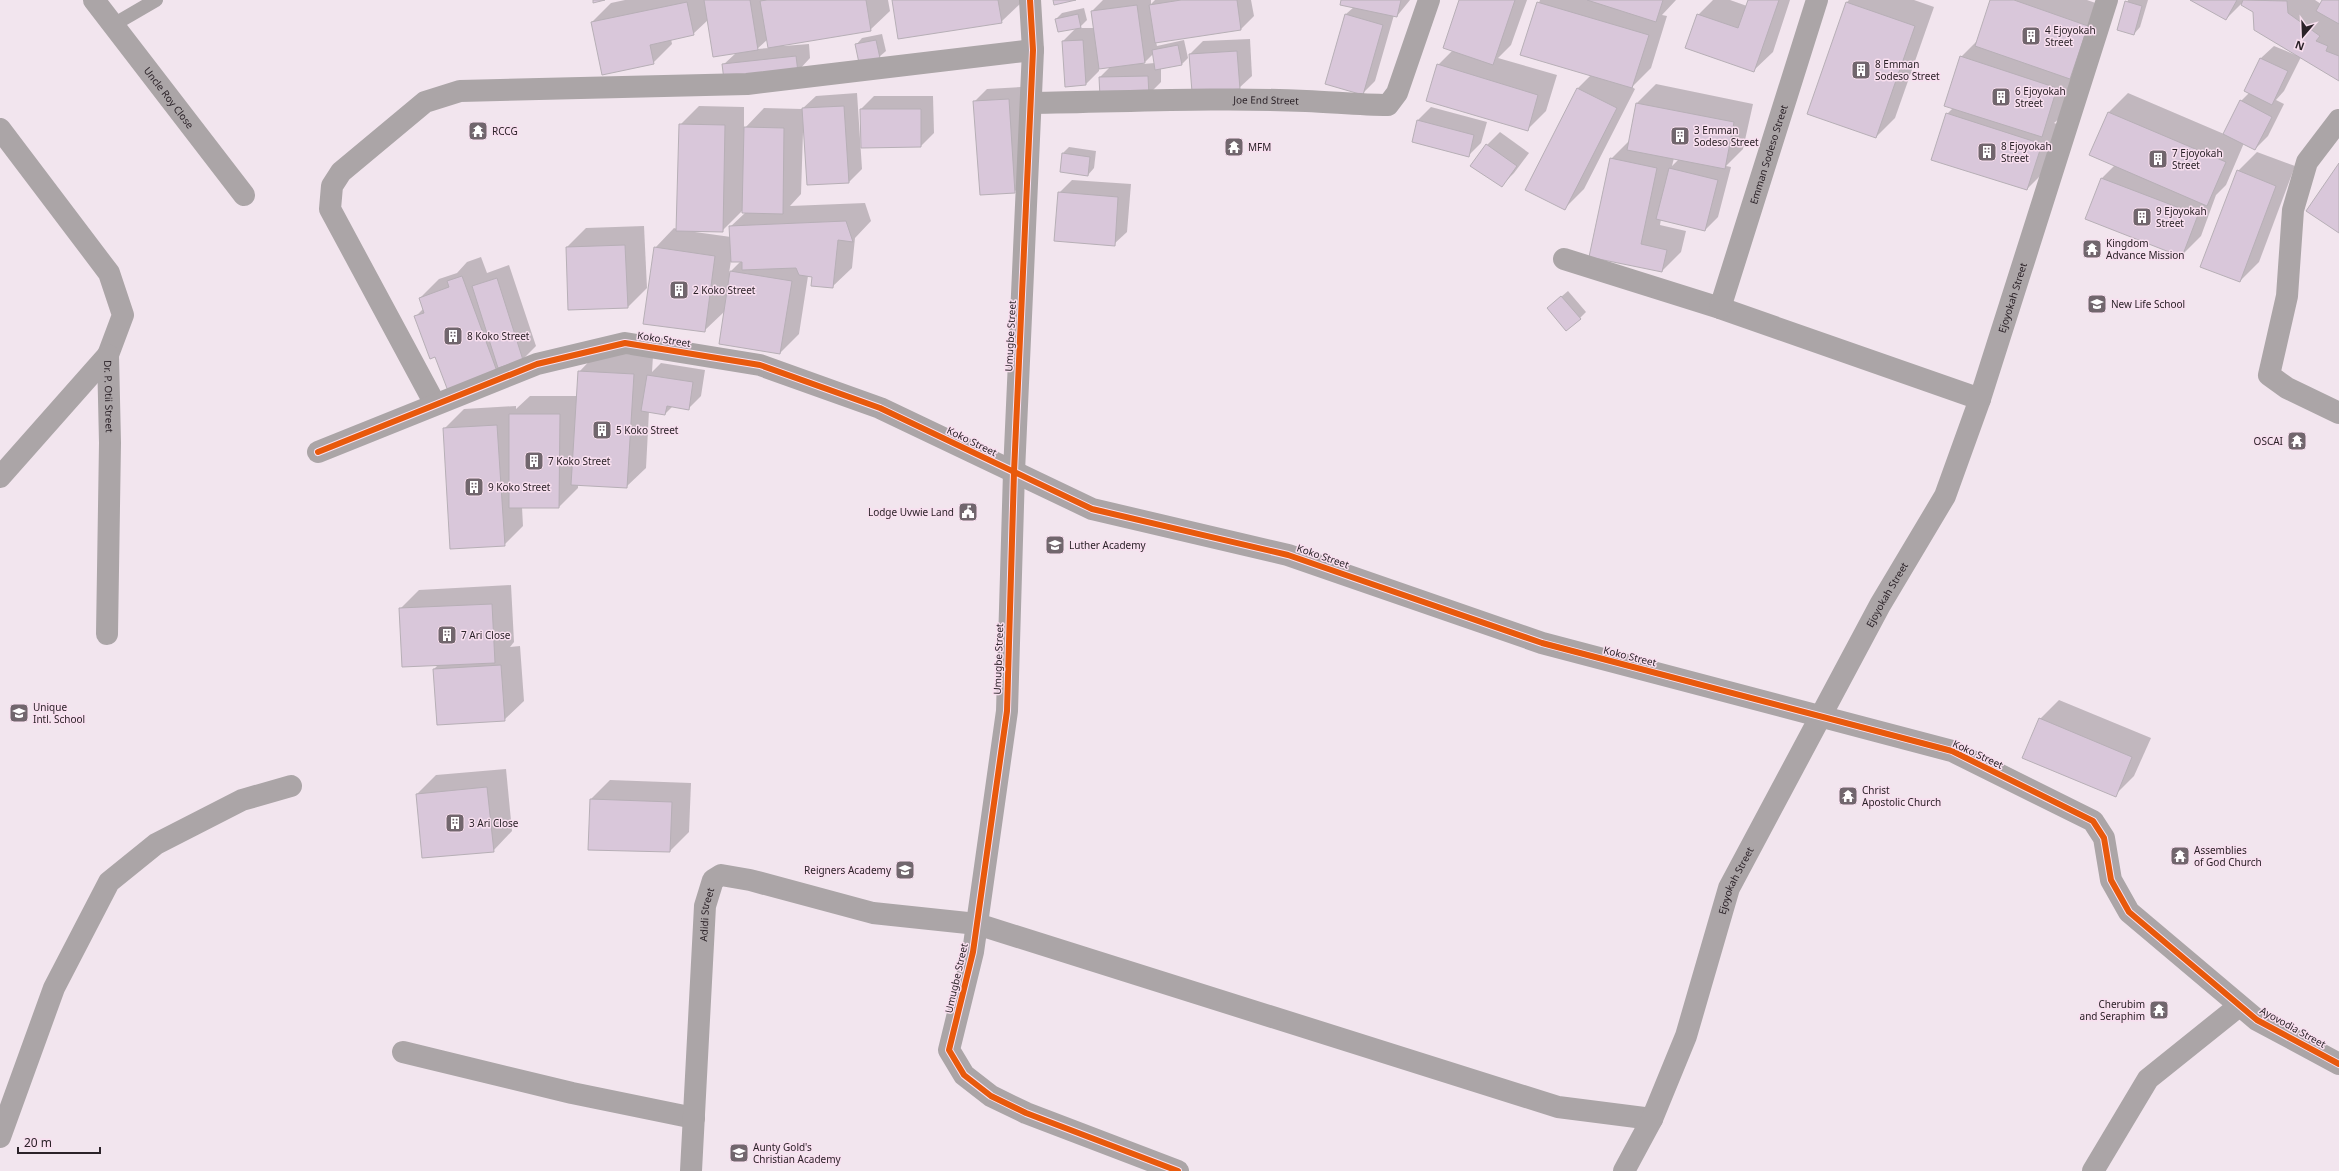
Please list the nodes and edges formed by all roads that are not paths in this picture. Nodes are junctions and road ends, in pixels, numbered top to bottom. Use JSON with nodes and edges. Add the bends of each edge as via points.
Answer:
{"nodes":[{"id":1,"x":94,"y":0,"type":"edge"},
{"id":2,"x":156,"y":0,"type":"edge"},
{"id":3,"x":1030,"y":0,"type":"edge"},
{"id":4,"x":1429,"y":0,"type":"edge"},
{"id":5,"x":1817,"y":0,"type":"edge"},
{"id":6,"x":2107,"y":0,"type":"edge"},
{"id":7,"x":113,"y":25,"type":"junction"},
{"id":8,"x":1033,"y":50,"type":"junction"},
{"id":9,"x":1031,"y":103,"type":"junction"},
{"id":10,"x":2339,"y":120,"type":"edge"},
{"id":11,"x":0,"y":129,"type":"edge"},
{"id":12,"x":244,"y":195,"type":"dead end"},
{"id":13,"x":1564,"y":259,"type":"dead end"},
{"id":14,"x":1720,"y":308,"type":"junction"},
{"id":15,"x":108,"y":355,"type":"junction"},
{"id":16,"x":1980,"y":399,"type":"junction"},
{"id":17,"x":435,"y":404,"type":"junction"},
{"id":18,"x":2339,"y":413,"type":"edge"},
{"id":19,"x":318,"y":452,"type":"dead end"},
{"id":20,"x":1014,"y":472,"type":"junction"},
{"id":21,"x":0,"y":477,"type":"edge"},
{"id":22,"x":107,"y":634,"type":"dead end"},
{"id":23,"x":1821,"y":716,"type":"junction"},
{"id":24,"x":291,"y":786,"type":"dead end"},
{"id":25,"x":977,"y":924,"type":"junction"},
{"id":26,"x":2239,"y":1006,"type":"junction"},
{"id":27,"x":403,"y":1052,"type":"dead end"},
{"id":28,"x":2339,"y":1064,"type":"edge"},
{"id":29,"x":694,"y":1118,"type":"junction"},
{"id":30,"x":1652,"y":1119,"type":"junction"},
{"id":31,"x":0,"y":1137,"type":"edge"},
{"id":32,"x":691,"y":1171,"type":"edge"},
{"id":33,"x":1178,"y":1171,"type":"edge"},
{"id":34,"x":1624,"y":1171,"type":"edge"},
{"id":35,"x":2093,"y":1171,"type":"edge"}],
"edges":[{"from":1,"to":7,"type":"street","name":"Uncle Roy Close"},
{"from":2,"to":7,"type":"lane"},
{"from":3,"to":8,"type":"street","name":"Umugbe Street"},
{"from":4,"to":9,"type":"street","name":"Joe End Street","via":[[1397,93],[1388,105],[1197,100]]},
{"from":5,"to":14,"type":"street","name":"Emman Sodeso Street"},
{"from":6,"to":16,"type":"street","name":"Ejoyokah Street"},
{"from":7,"to":12,"type":"street","name":"Uncle Roy Close"},
{"from":8,"to":9,"type":"street","name":"Umugbe Street"},
{"from":8,"to":17,"type":"street","via":[[747,84],[460,91],[426,102],[341,172],[332,186],[330,209]]},
{"from":9,"to":20,"type":"street","name":"Umugbe Street"},
{"from":10,"to":18,"type":"street","via":[[2307,162],[2293,210],[2287,296],[2270,375],[2287,388]]},
{"from":11,"to":15,"type":"street","name":"Dr. P. Otii Street","via":[[109,273],[123,316]]},
{"from":13,"to":14,"type":"street"},
{"from":14,"to":16,"type":"street"},
{"from":15,"to":21,"type":"street"},
{"from":15,"to":22,"type":"street","name":"Dr. P. Otii Street","via":[[110,443]]},
{"from":16,"to":23,"type":"street","name":"Ejoyokah Street","via":[[1945,496],[1880,605]]},
{"from":17,"to":19,"type":"street","name":"Koko Street"},
{"from":17,"to":20,"type":"street","name":"Koko Street","via":[[537,364],[625,343],[760,365],[880,408]]},
{"from":20,"to":23,"type":"street","name":"Koko Street","via":[[1092,509],[1288,555],[1542,643]]},
{"from":20,"to":25,"type":"street","name":"Umugbe Street","via":[[1007,711]]},
{"from":23,"to":26,"type":"street","name":"Koko Street","via":[[1952,751],[2092,821],[2104,838],[2111,880],[2130,912]]},
{"from":23,"to":30,"type":"street","name":"Ejoyokah Street","via":[[1729,888],[1686,1036]]},
{"from":24,"to":31,"type":"street","via":[[242,800],[156,844],[109,882],[54,988]]},
{"from":25,"to":29,"type":"street","name":"Adidi Street","via":[[873,912],[750,880],[721,875],[713,880],[705,906]]},
{"from":25,"to":30,"type":"street","name":"Adidi Street","via":[[1558,1108]]},
{"from":25,"to":33,"type":"street","name":"Umugbe Street","via":[[973,952],[949,1050],[964,1075],[991,1096],[1026,1113]]},
{"from":26,"to":28,"type":"street","name":"Ayovodia Street","via":[[2257,1020]]},
{"from":26,"to":35,"type":"street","via":[[2148,1079]]},
{"from":27,"to":29,"type":"street","via":[[572,1093]]},
{"from":29,"to":32,"type":"street","name":"Adidi Street"},
{"from":30,"to":34,"type":"street","name":"Ejoyokah Street"}]}
